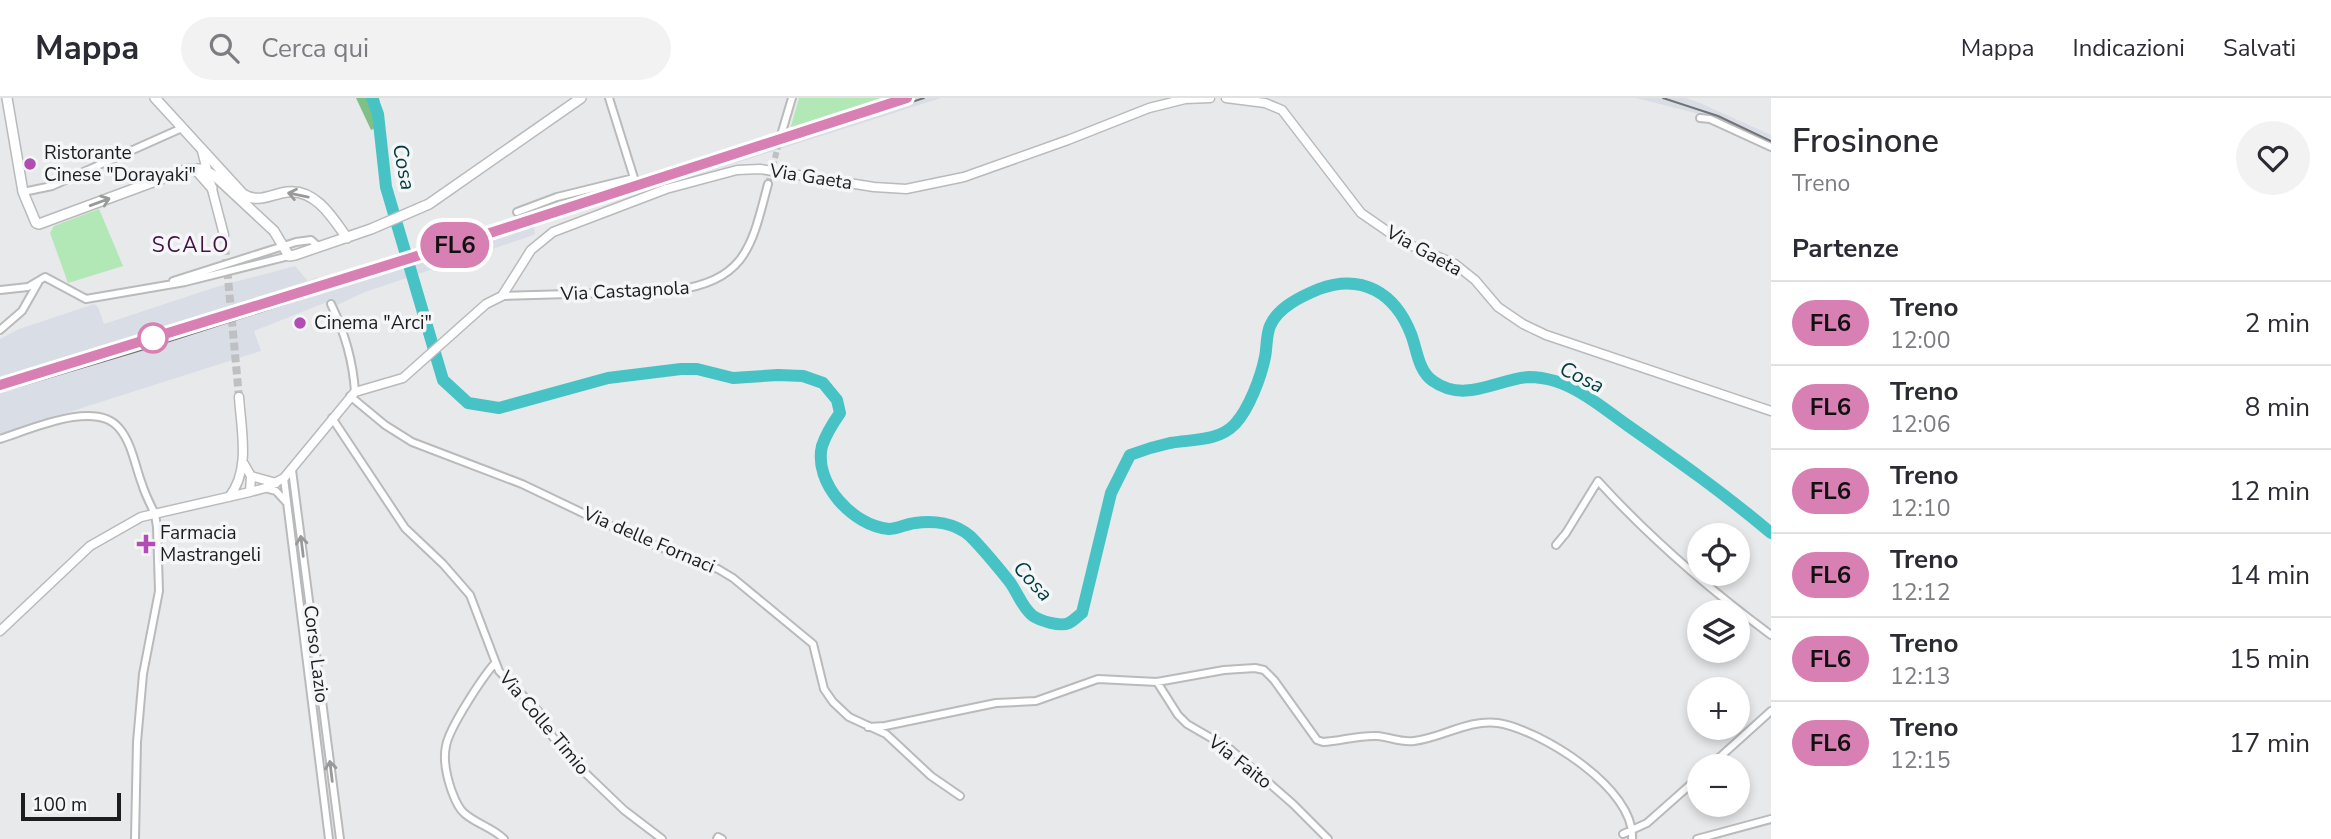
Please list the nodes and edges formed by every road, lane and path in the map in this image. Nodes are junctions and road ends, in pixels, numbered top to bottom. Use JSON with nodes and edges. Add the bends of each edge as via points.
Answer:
{"nodes":[{"id":1,"x":7,"y":98,"type":"edge"},
{"id":2,"x":155,"y":98,"type":"edge"},
{"id":3,"x":581,"y":98,"type":"edge"},
{"id":4,"x":609,"y":98,"type":"edge"},
{"id":5,"x":792,"y":98,"type":"edge"},
{"id":6,"x":1210,"y":98,"type":"edge"},
{"id":7,"x":1226,"y":98,"type":"edge"},
{"id":8,"x":1700,"y":118,"type":"dead end"},
{"id":9,"x":182,"y":128,"type":"junction"},
{"id":10,"x":781,"y":135,"type":"tunnel mouth"},
{"id":11,"x":1771,"y":147,"type":"edge"},
{"id":12,"x":203,"y":154,"type":"junction"},
{"id":13,"x":188,"y":169,"type":"junction"},
{"id":14,"x":208,"y":172,"type":"junction"},
{"id":15,"x":768,"y":184,"type":"tunnel mouth"},
{"id":16,"x":212,"y":188,"type":"junction"},
{"id":17,"x":23,"y":192,"type":"junction"},
{"id":18,"x":517,"y":212,"type":"dead end"},
{"id":19,"x":224,"y":235,"type":"tunnel mouth"},
{"id":20,"x":347,"y":238,"type":"junction"},
{"id":21,"x":280,"y":246,"type":"junction"},
{"id":22,"x":319,"y":247,"type":"junction"},
{"id":23,"x":289,"y":256,"type":"junction"},
{"id":24,"x":39,"y":281,"type":"junction"},
{"id":25,"x":23,"y":288,"type":"junction"},
{"id":26,"x":0,"y":290,"type":"edge"},
{"id":27,"x":144,"y":290,"type":"junction"},
{"id":28,"x":30,"y":296,"type":"junction"},
{"id":29,"x":502,"y":296,"type":"junction"},
{"id":30,"x":331,"y":304,"type":"dead end"},
{"id":31,"x":0,"y":330,"type":"edge"},
{"id":32,"x":352,"y":394,"type":"junction"},
{"id":33,"x":239,"y":397,"type":"tunnel mouth"},
{"id":34,"x":1771,"y":411,"type":"edge"},
{"id":35,"x":332,"y":418,"type":"junction"},
{"id":36,"x":0,"y":439,"type":"edge"},
{"id":37,"x":243,"y":461,"type":"junction"},
{"id":38,"x":292,"y":470,"type":"junction"},
{"id":39,"x":251,"y":476,"type":"junction"},
{"id":40,"x":240,"y":478,"type":"junction"},
{"id":41,"x":280,"y":481,"type":"junction"},
{"id":42,"x":265,"y":488,"type":"junction"},
{"id":43,"x":250,"y":492,"type":"junction"},
{"id":44,"x":229,"y":497,"type":"junction"},
{"id":45,"x":287,"y":504,"type":"junction"},
{"id":46,"x":155,"y":514,"type":"junction"},
{"id":47,"x":1556,"y":545,"type":"dead end"},
{"id":48,"x":0,"y":631,"type":"edge"},
{"id":49,"x":1771,"y":635,"type":"edge"},
{"id":50,"x":495,"y":663,"type":"junction"},
{"id":51,"x":1157,"y":682,"type":"junction"},
{"id":52,"x":1771,"y":711,"type":"edge"},
{"id":53,"x":868,"y":727,"type":"junction"},
{"id":54,"x":1723,"y":754,"type":"edge"},
{"id":55,"x":1687,"y":788,"type":"edge"},
{"id":56,"x":960,"y":796,"type":"dead end"},
{"id":57,"x":1771,"y":819,"type":"edge"},
{"id":58,"x":1631,"y":834,"type":"edge"},
{"id":59,"x":135,"y":839,"type":"edge"},
{"id":60,"x":329,"y":839,"type":"edge"},
{"id":61,"x":340,"y":839,"type":"edge"},
{"id":62,"x":504,"y":839,"type":"edge"},
{"id":63,"x":662,"y":839,"type":"edge"},
{"id":64,"x":1328,"y":839,"type":"edge"},
{"id":65,"x":1697,"y":839,"type":"edge"}],
"edges":[{"from":1,"to":17,"type":"main road"},
{"from":2,"to":9,"type":"main road"},
{"from":3,"to":20,"type":"main road","via":[[429,204]]},
{"from":4,"to":18,"type":"street","via":[[634,178]]},
{"from":5,"to":10,"type":"street"},
{"from":6,"to":29,"type":"street","name":"Via Gaeta","via":[[1149,108],[964,177],[906,189],[760,169],[709,176],[553,232],[531,250]]},
{"from":7,"to":34,"type":"street","name":"Via Gaeta","via":[[1282,110],[1361,213],[1403,242],[1455,264],[1498,307],[1523,324]]},
{"from":8,"to":11,"type":"street"},
{"from":9,"to":12,"type":"main road"},
{"from":9,"to":17,"type":"street","via":[[52,186]]},
{"from":12,"to":13,"type":"main road","via":[[199,165]]},
{"from":12,"to":14,"type":"street"},
{"from":20,"to":12,"type":"main road","one_way":true,"via":[[315,200],[290,191],[259,199],[248,197]]},
{"from":13,"to":14,"type":"main road"},
{"from":13,"to":16,"type":"main road"},
{"from":17,"to":13,"type":"main road","one_way":true,"via":[[39,224]]},
{"from":14,"to":16,"type":"street"},
{"from":14,"to":21,"type":"main road","via":[[268,225]]},
{"from":15,"to":29,"type":"street","name":"Via Castagnola","via":[[754,239],[741,260],[723,276],[697,288]]},
{"from":16,"to":19,"type":"street"},
{"from":20,"to":22,"type":"main road"},
{"from":21,"to":22,"type":"street","via":[[311,240]]},
{"from":21,"to":23,"type":"main road"},
{"from":21,"to":27,"type":"street"},
{"from":22,"to":23,"type":"main road"},
{"from":23,"to":27,"type":"street"},
{"from":24,"to":25,"type":"street"},
{"from":24,"to":27,"type":"street","via":[[45,277],[86,299]]},
{"from":24,"to":28,"type":"street"},
{"from":25,"to":26,"type":"street"},
{"from":25,"to":28,"type":"street"},
{"from":28,"to":31,"type":"street","via":[[18,316]]},
{"from":29,"to":32,"type":"street","name":"Via Gaeta","via":[[486,304],[411,373]]},
{"from":30,"to":32,"type":"street","via":[[352,358]]},
{"from":32,"to":35,"type":"street"},
{"from":32,"to":53,"type":"street","name":"Via delle Fornaci","via":[[385,425],[412,442],[522,484],[733,578],[813,644],[824,689],[849,717]]},
{"from":33,"to":37,"type":"street"},
{"from":35,"to":38,"type":"street"},
{"from":35,"to":50,"type":"street","name":"Via Colle Timio","via":[[405,528],[470,595]]},
{"from":36,"to":46,"type":"street","via":[[74,416],[109,420],[126,438]]},
{"from":37,"to":39,"type":"street"},
{"from":37,"to":40,"type":"street"},
{"from":38,"to":41,"type":"street"},
{"from":61,"to":38,"type":"street","name":"Corso Lazio","one_way":true},
{"from":39,"to":41,"type":"street"},
{"from":39,"to":43,"type":"street"},
{"from":40,"to":43,"type":"street"},
{"from":40,"to":44,"type":"street"},
{"from":41,"to":42,"type":"street"},
{"from":41,"to":45,"type":"street","name":"Corso Lazio"},
{"from":42,"to":43,"type":"street"},
{"from":42,"to":45,"type":"street","via":[[276,491]]},
{"from":43,"to":44,"type":"street"},
{"from":44,"to":46,"type":"street"},
{"from":45,"to":60,"type":"street","name":"Corso Lazio"},
{"from":46,"to":48,"type":"street","via":[[90,546]]},
{"from":46,"to":59,"type":"street","via":[[159,591],[143,674]]},
{"from":47,"to":49,"type":"street","via":[[1598,481],[1710,588]]},
{"from":50,"to":62,"type":"street","via":[[450,736],[445,759],[462,812]]},
{"from":50,"to":63,"type":"street","name":"Via Colle Timio","via":[[542,715],[552,736],[577,765]]},
{"from":51,"to":53,"type":"street","via":[[1098,679],[1036,701],[996,703]]},
{"from":51,"to":58,"type":"street","via":[[1231,670],[1264,670],[1323,742],[1377,736],[1413,741],[1471,724],[1513,727],[1536,735],[1606,783],[1626,810]]},
{"from":51,"to":64,"type":"street","name":"Via Faito","via":[[1187,724],[1230,749]]},
{"from":52,"to":54,"type":"street"},
{"from":53,"to":56,"type":"street","name":"Via delle Fornaci","via":[[886,734]]},
{"from":55,"to":58,"type":"street"},
{"from":57,"to":65,"type":"street"}]}
